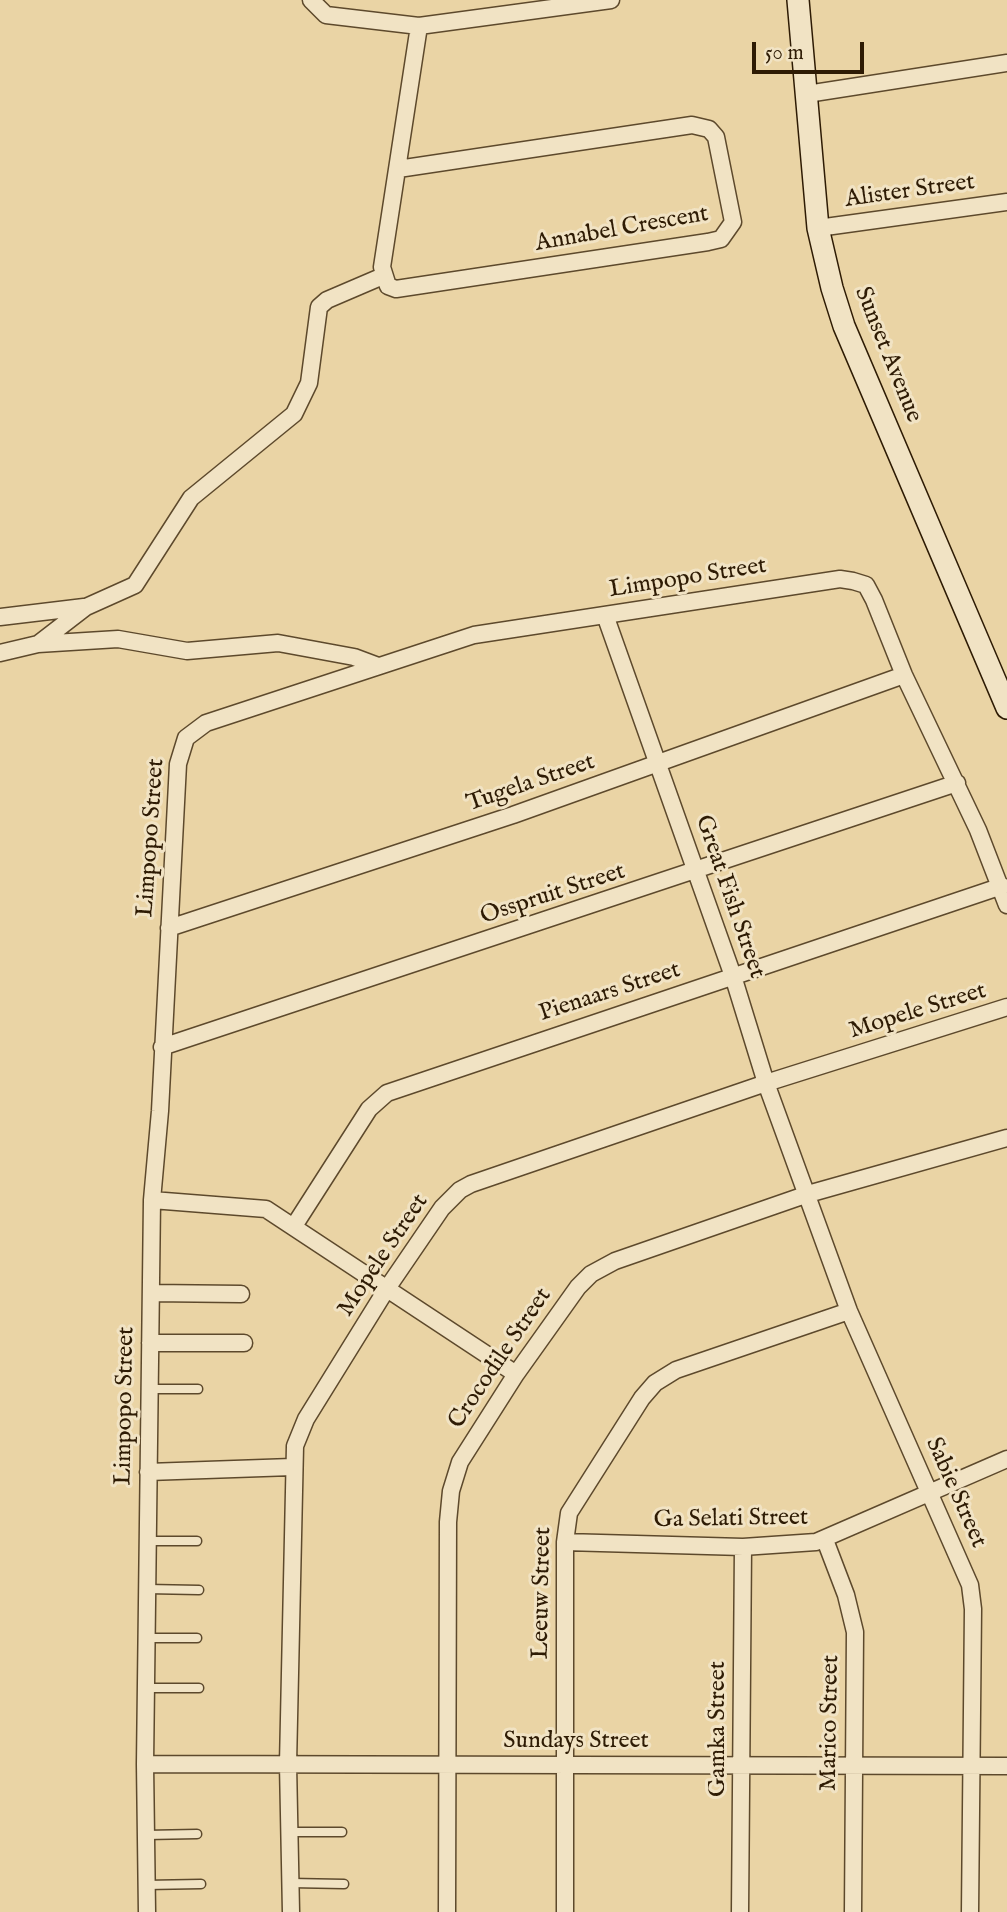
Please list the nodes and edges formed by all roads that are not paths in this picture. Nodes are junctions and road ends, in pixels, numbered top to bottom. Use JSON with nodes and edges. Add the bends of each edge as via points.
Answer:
{"nodes":[{"id":1,"x":611,"y":0,"type":"edge"},
{"id":2,"x":798,"y":0,"type":"edge"},
{"id":3,"x":313,"y":4,"type":"edge"},
{"id":4,"x":419,"y":26,"type":"junction"},
{"id":5,"x":1007,"y":63,"type":"edge"},
{"id":6,"x":807,"y":94,"type":"junction"},
{"id":7,"x":398,"y":169,"type":"junction"},
{"id":8,"x":1007,"y":202,"type":"edge"},
{"id":9,"x":818,"y":228,"type":"junction"},
{"id":10,"x":383,"y":276,"type":"junction"},
{"id":11,"x":86,"y":607,"type":"junction"},
{"id":12,"x":605,"y":615,"type":"junction"},
{"id":13,"x":0,"y":617,"type":"edge"},
{"id":14,"x":38,"y":644,"type":"junction"},
{"id":15,"x":0,"y":653,"type":"edge"},
{"id":16,"x":378,"y":666,"type":"junction"},
{"id":17,"x":904,"y":675,"type":"junction"},
{"id":18,"x":1007,"y":708,"type":"edge"},
{"id":19,"x":657,"y":763,"type":"junction"},
{"id":20,"x":957,"y":783,"type":"junction"},
{"id":21,"x":696,"y":871,"type":"junction"},
{"id":22,"x":1002,"y":886,"type":"junction"},
{"id":23,"x":1007,"y":905,"type":"edge"},
{"id":24,"x":169,"y":928,"type":"junction"},
{"id":25,"x":733,"y":976,"type":"junction"},
{"id":26,"x":1007,"y":1007,"type":"edge"},
{"id":27,"x":162,"y":1047,"type":"junction"},
{"id":28,"x":766,"y":1083,"type":"junction"},
{"id":29,"x":1007,"y":1138,"type":"edge"},
{"id":30,"x":808,"y":1194,"type":"junction"},
{"id":31,"x":152,"y":1200,"type":"junction"},
{"id":32,"x":294,"y":1226,"type":"junction"},
{"id":33,"x":386,"y":1290,"type":"junction"},
{"id":34,"x":150,"y":1293,"type":"junction"},
{"id":35,"x":241,"y":1294,"type":"dead end"},
{"id":36,"x":849,"y":1311,"type":"junction"},
{"id":37,"x":150,"y":1343,"type":"junction"},
{"id":38,"x":244,"y":1343,"type":"dead end"},
{"id":39,"x":516,"y":1374,"type":"junction"},
{"id":40,"x":149,"y":1389,"type":"junction"},
{"id":41,"x":198,"y":1389,"type":"dead end"},
{"id":42,"x":1007,"y":1459,"type":"edge"},
{"id":43,"x":292,"y":1467,"type":"junction"},
{"id":44,"x":148,"y":1472,"type":"junction"},
{"id":45,"x":929,"y":1493,"type":"junction"},
{"id":46,"x":825,"y":1540,"type":"junction"},
{"id":47,"x":148,"y":1541,"type":"junction"},
{"id":48,"x":198,"y":1541,"type":"dead end"},
{"id":49,"x":565,"y":1542,"type":"junction"},
{"id":50,"x":743,"y":1547,"type":"junction"},
{"id":51,"x":147,"y":1589,"type":"junction"},
{"id":52,"x":199,"y":1590,"type":"dead end"},
{"id":53,"x":197,"y":1638,"type":"dead end"},
{"id":54,"x":146,"y":1639,"type":"junction"},
{"id":55,"x":146,"y":1688,"type":"junction"},
{"id":56,"x":199,"y":1688,"type":"dead end"},
{"id":57,"x":145,"y":1764,"type":"junction"},
{"id":58,"x":288,"y":1764,"type":"junction"},
{"id":59,"x":449,"y":1765,"type":"junction"},
{"id":60,"x":564,"y":1765,"type":"junction"},
{"id":61,"x":742,"y":1766,"type":"junction"},
{"id":62,"x":853,"y":1766,"type":"junction"},
{"id":63,"x":971,"y":1766,"type":"junction"},
{"id":64,"x":1007,"y":1766,"type":"edge"},
{"id":65,"x":290,"y":1832,"type":"junction"},
{"id":66,"x":342,"y":1832,"type":"dead end"},
{"id":67,"x":197,"y":1834,"type":"dead end"},
{"id":68,"x":146,"y":1835,"type":"junction"},
{"id":69,"x":291,"y":1883,"type":"junction"},
{"id":70,"x":201,"y":1884,"type":"dead end"},
{"id":71,"x":344,"y":1884,"type":"dead end"},
{"id":72,"x":146,"y":1885,"type":"junction"},
{"id":73,"x":147,"y":1912,"type":"edge"},
{"id":74,"x":291,"y":1912,"type":"edge"},
{"id":75,"x":447,"y":1912,"type":"edge"},
{"id":76,"x":565,"y":1912,"type":"edge"},
{"id":77,"x":740,"y":1912,"type":"edge"},
{"id":78,"x":853,"y":1912,"type":"edge"},
{"id":79,"x":970,"y":1912,"type":"edge"}],
"edges":[{"from":1,"to":4,"type":"street"},
{"from":2,"to":6,"type":"street","name":"Sunset Avenue"},
{"from":3,"to":4,"type":"street","via":[[326,15]]},
{"from":4,"to":7,"type":"street"},
{"from":5,"to":6,"type":"street"},
{"from":6,"to":9,"type":"street","name":"Sunset Avenue"},
{"from":7,"to":10,"type":"street"},
{"from":7,"to":10,"type":"street","name":"Annabel Crescent","via":[[692,125],[709,129],[716,137],[733,222],[721,239],[695,244],[396,289],[388,286]]},
{"from":8,"to":9,"type":"street","name":"Alister Street"},
{"from":9,"to":18,"type":"street","name":"Sunset Avenue","via":[[844,326]]},
{"from":10,"to":11,"type":"street","via":[[319,307],[310,383],[290,421],[191,498],[135,585]]},
{"from":11,"to":13,"type":"street"},
{"from":11,"to":14,"type":"street"},
{"from":12,"to":16,"type":"street","name":"Limpopo Street","via":[[488,632]]},
{"from":12,"to":17,"type":"street","name":"Limpopo Street","via":[[840,579],[853,581],[866,585]]},
{"from":12,"to":19,"type":"street","name":"Great Fish Street"},
{"from":14,"to":15,"type":"street"},
{"from":14,"to":16,"type":"street","via":[[118,639],[187,652],[278,643]]},
{"from":16,"to":24,"type":"street","name":"Limpopo Street","via":[[206,723],[186,738],[178,764]]},
{"from":17,"to":19,"type":"street","name":"Tugela Street"},
{"from":17,"to":20,"type":"street","name":"Limpopo Street"},
{"from":19,"to":21,"type":"street","name":"Great Fish Street"},
{"from":19,"to":24,"type":"street","name":"Tugela Street"},
{"from":20,"to":21,"type":"street","name":"Osspruit Street"},
{"from":20,"to":22,"type":"street","name":"Limpopo Street"},
{"from":21,"to":25,"type":"street","name":"Great Fish Street"},
{"from":21,"to":27,"type":"street","name":"Osspruit Street"},
{"from":22,"to":23,"type":"street","name":"Limpopo Street"},
{"from":22,"to":25,"type":"street","name":"Pienaars Street"},
{"from":24,"to":27,"type":"street","name":"Limpopo Street"},
{"from":25,"to":28,"type":"street","name":"Great Fish Street"},
{"from":25,"to":32,"type":"street","name":"Pienaars Street","via":[[387,1093],[369,1109]]},
{"from":26,"to":28,"type":"street","name":"Mopele Street"},
{"from":27,"to":31,"type":"street","name":"Limpopo Street"},
{"from":28,"to":30,"type":"street","name":"Great Fish Street"},
{"from":28,"to":33,"type":"street","name":"Mopele Street","via":[[471,1184],[443,1208]]},
{"from":29,"to":30,"type":"street","name":"Crocodile Street"},
{"from":30,"to":36,"type":"street","name":"Sabie Street"},
{"from":30,"to":39,"type":"street","name":"Crocodile Street","via":[[601,1267],[578,1287]]},
{"from":31,"to":32,"type":"street","via":[[255,1206]]},
{"from":31,"to":34,"type":"street","name":"Limpopo Street"},
{"from":32,"to":33,"type":"street"},
{"from":33,"to":39,"type":"street"},
{"from":33,"to":43,"type":"street","name":"Mopele Street","via":[[306,1419]]},
{"from":34,"to":35,"type":"street"},
{"from":34,"to":37,"type":"street","name":"Limpopo Street"},
{"from":36,"to":45,"type":"street","name":"Sabie Street"},
{"from":36,"to":49,"type":"street","name":"Leeuw Street","via":[[676,1370],[655,1383],[575,1502],[566,1523]]},
{"from":37,"to":38,"type":"street"},
{"from":37,"to":40,"type":"street","name":"Limpopo Street"},
{"from":39,"to":59,"type":"street","name":"Crocodile Street","via":[[460,1462],[451,1491]]},
{"from":40,"to":41,"type":"lane"},
{"from":40,"to":44,"type":"street","name":"Limpopo Street"},
{"from":42,"to":45,"type":"street","name":"Ga Selati Street"},
{"from":43,"to":44,"type":"street"},
{"from":43,"to":58,"type":"street","name":"Mopele Street"},
{"from":44,"to":47,"type":"street","name":"Limpopo Street"},
{"from":45,"to":46,"type":"street","name":"Ga Selati Street"},
{"from":45,"to":63,"type":"street","name":"Sabie Street","via":[[971,1593]]},
{"from":46,"to":50,"type":"street","name":"Ga Selati Street"},
{"from":46,"to":62,"type":"street","name":"Marico Street","via":[[854,1623]]},
{"from":47,"to":48,"type":"lane"},
{"from":47,"to":51,"type":"street","name":"Limpopo Street"},
{"from":49,"to":50,"type":"street","name":"Ga Selati Street"},
{"from":49,"to":60,"type":"street","name":"Leeuw Street"},
{"from":50,"to":61,"type":"street","name":"Gamka Street"},
{"from":51,"to":52,"type":"lane"},
{"from":51,"to":54,"type":"street","name":"Limpopo Street"},
{"from":53,"to":54,"type":"lane"},
{"from":54,"to":55,"type":"street","name":"Limpopo Street"},
{"from":55,"to":56,"type":"lane"},
{"from":55,"to":57,"type":"street","name":"Limpopo Street"},
{"from":57,"to":58,"type":"street","name":"Sundays Street"},
{"from":57,"to":68,"type":"street","name":"Limpopo Street"},
{"from":58,"to":59,"type":"street","name":"Sundays Street"},
{"from":58,"to":65,"type":"street","name":"Mopele Street"},
{"from":59,"to":60,"type":"street","name":"Sundays Street"},
{"from":59,"to":75,"type":"street","name":"Crocodile Street"},
{"from":60,"to":61,"type":"street","name":"Sundays Street"},
{"from":60,"to":76,"type":"street","name":"Leeuw Street"},
{"from":61,"to":62,"type":"street","name":"Sundays Street"},
{"from":61,"to":77,"type":"street","name":"Gamka Street"},
{"from":62,"to":63,"type":"street","name":"Sundays Street"},
{"from":62,"to":78,"type":"street","name":"Marico Street"},
{"from":63,"to":64,"type":"street","name":"Sundays Street"},
{"from":63,"to":79,"type":"street","name":"Sabie Street"},
{"from":65,"to":66,"type":"lane"},
{"from":65,"to":69,"type":"street","name":"Mopele Street"},
{"from":67,"to":68,"type":"lane"},
{"from":68,"to":72,"type":"street","name":"Limpopo Street"},
{"from":69,"to":71,"type":"lane"},
{"from":69,"to":74,"type":"street","name":"Mopele Street"},
{"from":70,"to":72,"type":"lane"},
{"from":72,"to":73,"type":"street","name":"Limpopo Street"}]}
